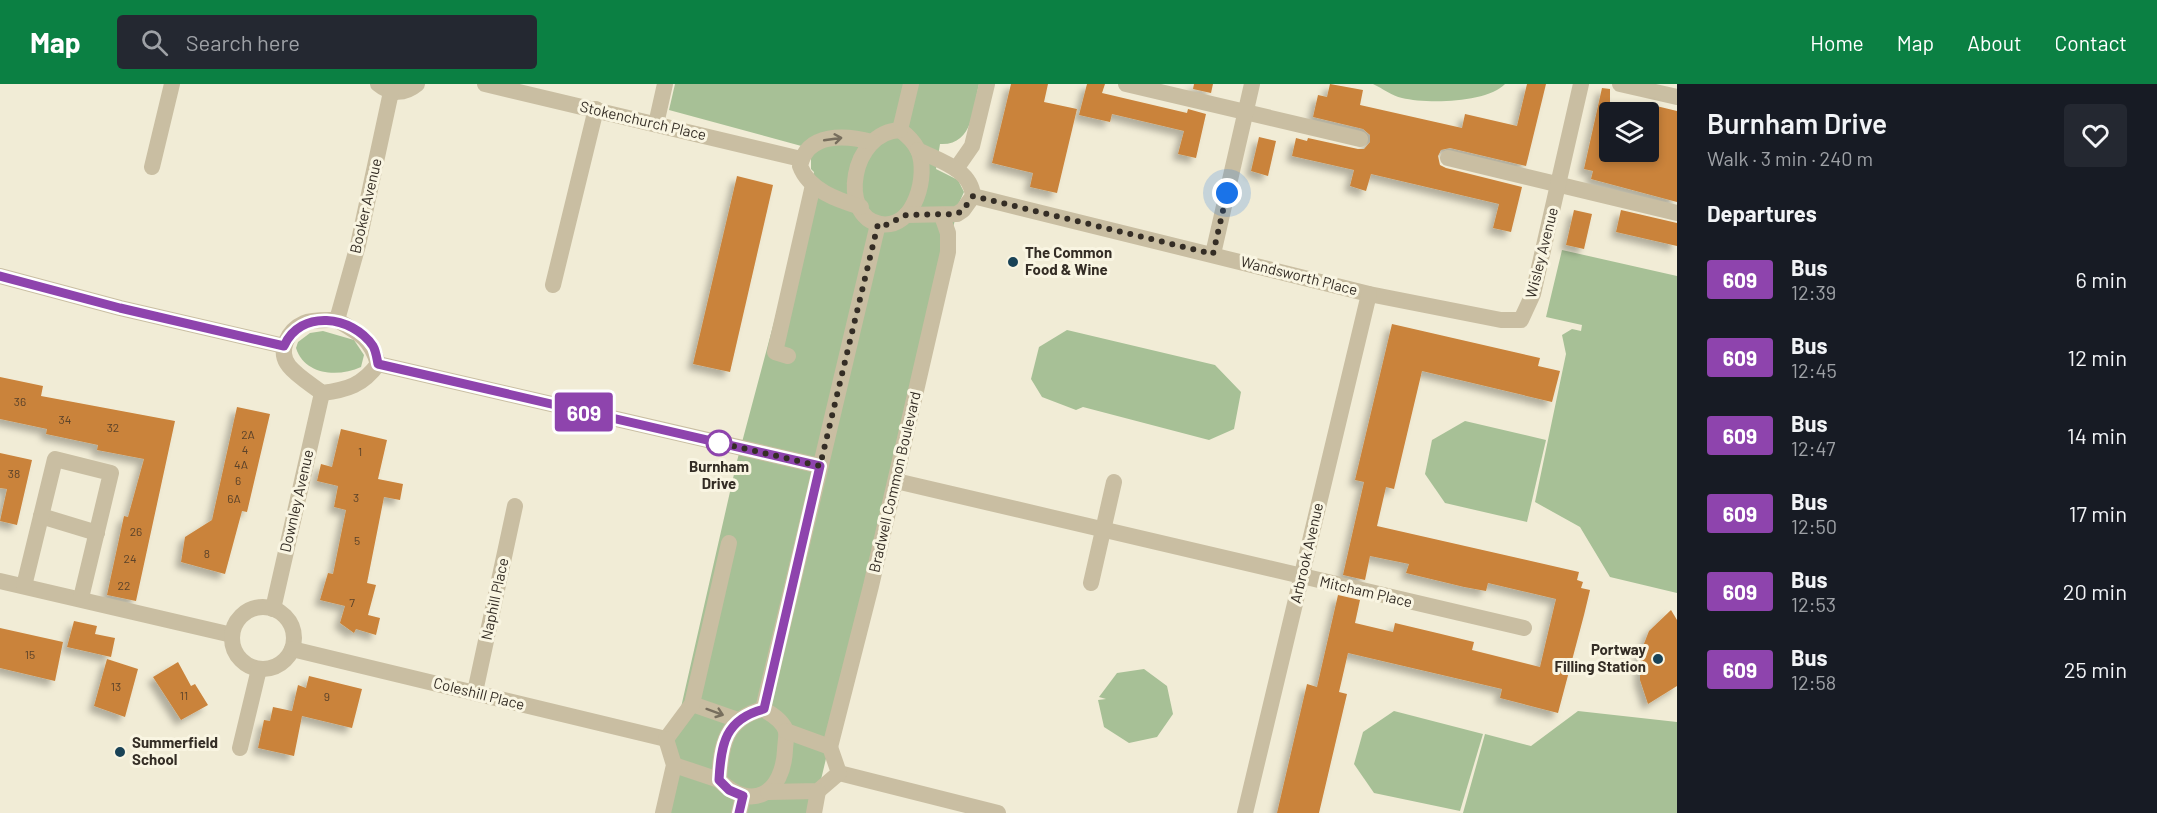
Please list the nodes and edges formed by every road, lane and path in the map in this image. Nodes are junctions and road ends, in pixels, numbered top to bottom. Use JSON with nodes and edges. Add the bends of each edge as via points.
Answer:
{"nodes":[{"id":1,"x":172,"y":84,"type":"edge"},
{"id":2,"x":417,"y":84,"type":"edge"},
{"id":3,"x":484,"y":84,"type":"edge"},
{"id":4,"x":665,"y":84,"type":"edge"},
{"id":5,"x":911,"y":84,"type":"edge"},
{"id":6,"x":987,"y":84,"type":"edge"},
{"id":7,"x":1126,"y":84,"type":"edge"},
{"id":8,"x":1252,"y":84,"type":"edge"},
{"id":9,"x":1581,"y":84,"type":"edge"},
{"id":10,"x":1620,"y":84,"type":"edge"},
{"id":11,"x":385,"y":88,"type":"edge"},
{"id":12,"x":1677,"y":97,"type":"edge"},
{"id":13,"x":596,"y":109,"type":"junction"},
{"id":14,"x":1246,"y":112,"type":"junction"},
{"id":15,"x":656,"y":124,"type":"junction"},
{"id":16,"x":900,"y":130,"type":"junction"},
{"id":17,"x":1360,"y":140,"type":"dead end"},
{"id":18,"x":872,"y":142,"type":"junction"},
{"id":19,"x":918,"y":150,"type":"junction"},
{"id":20,"x":1448,"y":158,"type":"dead end"},
{"id":21,"x":801,"y":159,"type":"junction"},
{"id":22,"x":152,"y":167,"type":"dead end"},
{"id":23,"x":956,"y":169,"type":"junction"},
{"id":24,"x":1558,"y":184,"type":"junction"},
{"id":25,"x":813,"y":185,"type":"junction"},
{"id":26,"x":973,"y":196,"type":"junction"},
{"id":27,"x":861,"y":207,"type":"junction"},
{"id":28,"x":1677,"y":213,"type":"edge"},
{"id":29,"x":906,"y":215,"type":"junction"},
{"id":30,"x":942,"y":216,"type":"junction"},
{"id":31,"x":878,"y":224,"type":"junction"},
{"id":32,"x":1213,"y":254,"type":"junction"},
{"id":33,"x":0,"y":276,"type":"edge"},
{"id":34,"x":553,"y":285,"type":"dead end"},
{"id":35,"x":1369,"y":294,"type":"junction"},
{"id":36,"x":337,"y":320,"type":"junction"},
{"id":37,"x":1521,"y":320,"type":"joint"},
{"id":38,"x":284,"y":346,"type":"junction"},
{"id":39,"x":789,"y":356,"type":"dead end"},
{"id":40,"x":378,"y":364,"type":"junction"},
{"id":41,"x":322,"y":393,"type":"junction"},
{"id":42,"x":820,"y":466,"type":"junction"},
{"id":43,"x":896,"y":481,"type":"junction"},
{"id":44,"x":1114,"y":482,"type":"dead end"},
{"id":45,"x":515,"y":506,"type":"dead end"},
{"id":46,"x":41,"y":516,"type":"junction"},
{"id":47,"x":1103,"y":530,"type":"junction"},
{"id":48,"x":97,"y":533,"type":"junction"},
{"id":49,"x":729,"y":543,"type":"dead end"},
{"id":50,"x":1302,"y":577,"type":"junction"},
{"id":51,"x":0,"y":581,"type":"edge"},
{"id":52,"x":1091,"y":583,"type":"dead end"},
{"id":53,"x":24,"y":586,"type":"junction"},
{"id":54,"x":81,"y":598,"type":"junction"},
{"id":55,"x":273,"y":609,"type":"junction"},
{"id":56,"x":1524,"y":628,"type":"dead end"},
{"id":57,"x":232,"y":635,"type":"junction"},
{"id":58,"x":292,"y":649,"type":"junction"},
{"id":59,"x":259,"y":669,"type":"junction"},
{"id":60,"x":475,"y":692,"type":"junction"},
{"id":61,"x":692,"y":704,"type":"junction"},
{"id":62,"x":764,"y":709,"type":"junction"},
{"id":63,"x":738,"y":720,"type":"junction"},
{"id":64,"x":786,"y":731,"type":"junction"},
{"id":65,"x":666,"y":739,"type":"junction"},
{"id":66,"x":830,"y":747,"type":"junction"},
{"id":67,"x":240,"y":748,"type":"dead end"},
{"id":68,"x":674,"y":765,"type":"junction"},
{"id":69,"x":839,"y":773,"type":"junction"},
{"id":70,"x":719,"y":780,"type":"junction"},
{"id":71,"x":818,"y":791,"type":"junction"},
{"id":72,"x":768,"y":792,"type":"junction"},
{"id":73,"x":741,"y":805,"type":"edge"},
{"id":74,"x":663,"y":813,"type":"edge"},
{"id":75,"x":814,"y":813,"type":"edge"},
{"id":76,"x":998,"y":813,"type":"edge"},
{"id":77,"x":1245,"y":813,"type":"edge"}],
"edges":[{"from":1,"to":22,"type":"street"},
{"from":2,"to":11,"type":"street","via":[[409,90]]},
{"from":3,"to":13,"type":"street","name":"Stokenchurch Place"},
{"from":4,"to":15,"type":"street"},
{"from":5,"to":16,"type":"street"},
{"from":6,"to":23,"type":"street","via":[[972,146]]},
{"from":7,"to":14,"type":"street"},
{"from":8,"to":14,"type":"street"},
{"from":9,"to":24,"type":"street","name":"Wisley Avenue"},
{"from":10,"to":12,"type":"street"},
{"from":11,"to":36,"type":"street","name":"Booker Avenue","via":[[358,245]]},
{"from":13,"to":15,"type":"street","name":"Stokenchurch Place"},
{"from":13,"to":34,"type":"street"},
{"from":14,"to":17,"type":"street"},
{"from":14,"to":32,"type":"street"},
{"from":15,"to":21,"type":"street","name":"Stokenchurch Place"},
{"from":16,"to":18,"type":"street"},
{"from":16,"to":19,"type":"street"},
{"from":21,"to":18,"type":"street","one_way":true,"via":[[809,147],[828,139]]},
{"from":18,"to":27,"type":"street","via":[[864,150],[855,175],[854,189]]},
{"from":19,"to":23,"type":"street"},
{"from":19,"to":29,"type":"street","via":[[922,166],[919,191]]},
{"from":20,"to":24,"type":"street"},
{"from":21,"to":25,"type":"street","via":[[802,171]]},
{"from":23,"to":26,"type":"street","via":[[970,183]]},
{"from":24,"to":28,"type":"street"},
{"from":24,"to":37,"type":"street","name":"Wisley Avenue","via":[[1533,294]]},
{"from":25,"to":27,"type":"street"},
{"from":25,"to":39,"type":"street","via":[[775,352]]},
{"from":26,"to":30,"type":"street","via":[[963,210]]},
{"from":26,"to":32,"type":"street","name":"Wandsworth Place"},
{"from":27,"to":31,"type":"street"},
{"from":29,"to":30,"type":"street"},
{"from":29,"to":31,"type":"street","via":[[886,225]]},
{"from":30,"to":43,"type":"street","name":"Bradwell Common Boulevard","via":[[948,233],[948,252]]},
{"from":31,"to":42,"type":"street"},
{"from":32,"to":35,"type":"street","name":"Wandsworth Place"},
{"from":33,"to":38,"type":"street"},
{"from":35,"to":37,"type":"street","name":"Wandsworth Place","via":[[1493,319]]},
{"from":35,"to":50,"type":"street","name":"Arbrook Avenue"},
{"from":36,"to":38,"type":"street","via":[[304,323],[288,336]]},
{"from":36,"to":40,"type":"street","via":[[373,346]]},
{"from":38,"to":41,"type":"street","via":[[289,366]]},
{"from":40,"to":41,"type":"street","via":[[368,378],[348,389]]},
{"from":40,"to":42,"type":"street"},
{"from":41,"to":55,"type":"street","name":"Downley Avenue"},
{"from":42,"to":62,"type":"street"},
{"from":43,"to":47,"type":"street","name":"Mitcham Place"},
{"from":43,"to":66,"type":"street","name":"Bradwell Common Boulevard"},
{"from":44,"to":47,"type":"street"},
{"from":45,"to":60,"type":"street","name":"Naphill Place"},
{"from":46,"to":48,"type":"street"},
{"from":46,"to":48,"type":"street","via":[[55,459],[111,473]]},
{"from":46,"to":53,"type":"street"},
{"from":47,"to":50,"type":"street","name":"Mitcham Place"},
{"from":47,"to":52,"type":"street"},
{"from":48,"to":54,"type":"street"},
{"from":49,"to":61,"type":"street"},
{"from":50,"to":56,"type":"street","name":"Mitcham Place"},
{"from":50,"to":77,"type":"street","name":"Arbrook Avenue"},
{"from":51,"to":53,"type":"street"},
{"from":53,"to":54,"type":"street"},
{"from":54,"to":57,"type":"street"},
{"from":55,"to":57,"type":"street","via":[[251,610],[235,625]]},
{"from":55,"to":58,"type":"street","via":[[292,627]]},
{"from":57,"to":59,"type":"street","via":[[240,659]]},
{"from":58,"to":59,"type":"street","via":[[279,665]]},
{"from":58,"to":60,"type":"street","name":"Coleshill Place"},
{"from":59,"to":67,"type":"street"},
{"from":60,"to":65,"type":"street","name":"Coleshill Place"},
{"from":61,"to":63,"type":"street","one_way":true},
{"from":61,"to":65,"type":"street"},
{"from":62,"to":63,"type":"street","via":[[749,712]]},
{"from":62,"to":64,"type":"street"},
{"from":63,"to":70,"type":"street","via":[[726,735]]},
{"from":64,"to":66,"type":"street"},
{"from":64,"to":72,"type":"street","via":[[784,764]]},
{"from":65,"to":68,"type":"street"},
{"from":66,"to":69,"type":"street"},
{"from":68,"to":70,"type":"street"},
{"from":68,"to":74,"type":"street"},
{"from":69,"to":71,"type":"street"},
{"from":69,"to":76,"type":"street"},
{"from":70,"to":73,"type":"street"},
{"from":71,"to":72,"type":"street"},
{"from":71,"to":75,"type":"street"},
{"from":72,"to":73,"type":"street"}]}
